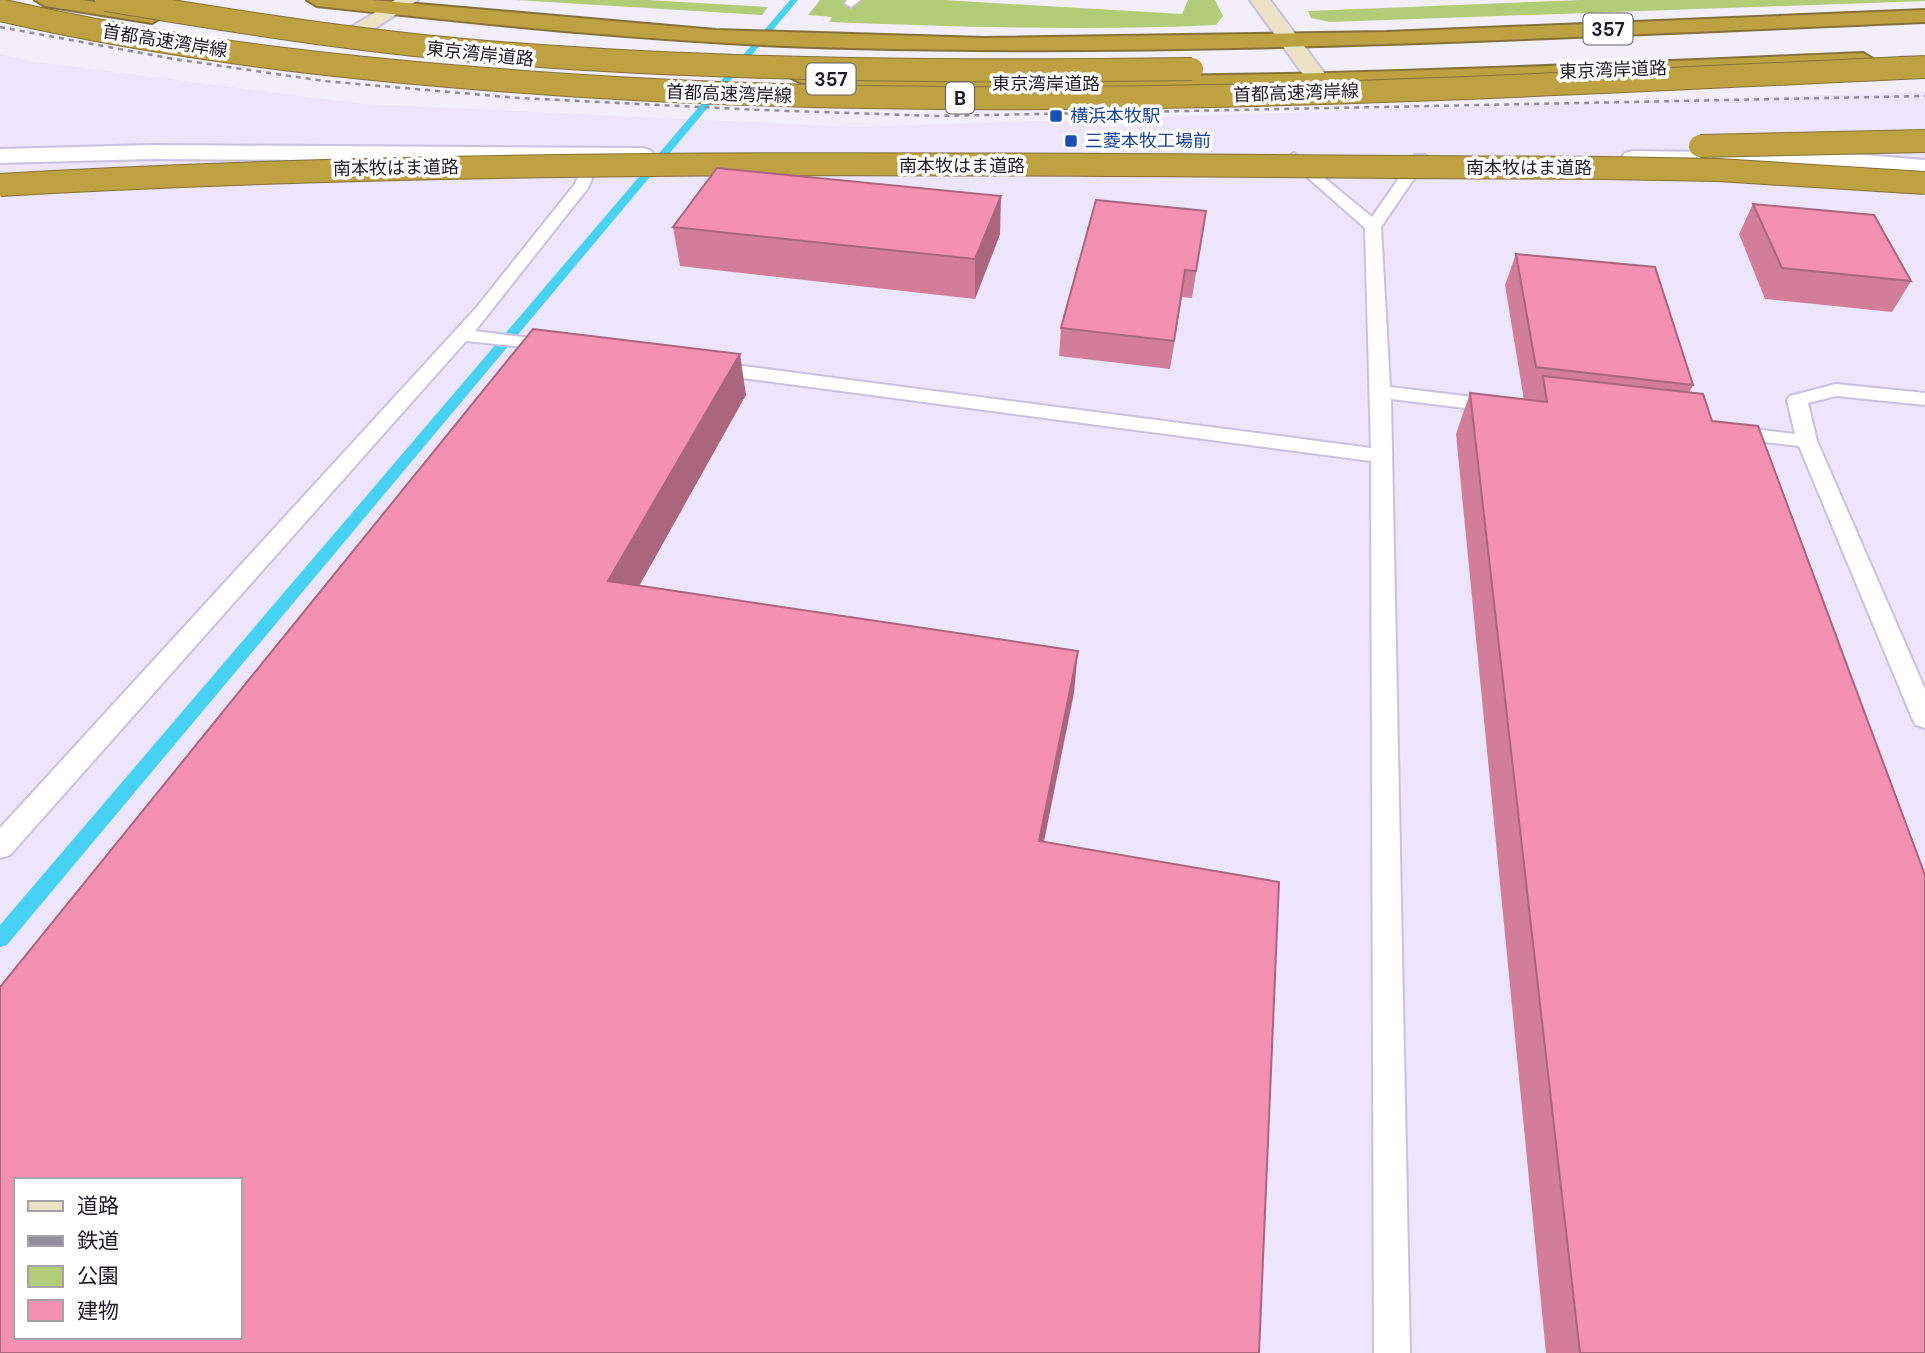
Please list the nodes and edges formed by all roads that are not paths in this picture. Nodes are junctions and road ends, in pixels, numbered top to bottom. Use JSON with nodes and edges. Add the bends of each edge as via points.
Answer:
{"nodes":[{"id":1,"x":45,"y":0,"type":"edge"},
{"id":2,"x":106,"y":0,"type":"edge"},
{"id":3,"x":317,"y":0,"type":"edge"},
{"id":4,"x":1260,"y":0,"type":"edge"},
{"id":5,"x":401,"y":4,"type":"edge"},
{"id":6,"x":0,"y":10,"type":"edge"},
{"id":7,"x":1925,"y":16,"type":"edge"},
{"id":8,"x":344,"y":40,"type":"junction"},
{"id":9,"x":1291,"y":43,"type":"junction"},
{"id":10,"x":1884,"y":45,"type":"dead end"},
{"id":11,"x":1925,"y":57,"type":"edge"},
{"id":12,"x":1925,"y":67,"type":"edge"},
{"id":13,"x":1320,"y":82,"type":"junction"},
{"id":14,"x":1925,"y":140,"type":"edge"},
{"id":15,"x":594,"y":155,"type":"junction"},
{"id":16,"x":0,"y":156,"type":"edge"},
{"id":17,"x":1294,"y":158,"type":"junction"},
{"id":18,"x":1420,"y":158,"type":"junction"},
{"id":19,"x":208,"y":166,"type":"junction"},
{"id":20,"x":1222,"y":167,"type":"junction"},
{"id":21,"x":1925,"y":169,"type":"edge"},
{"id":22,"x":0,"y":180,"type":"edge"},
{"id":23,"x":1925,"y":183,"type":"edge"},
{"id":24,"x":0,"y":185,"type":"edge"},
{"id":25,"x":1374,"y":227,"type":"junction"},
{"id":26,"x":461,"y":335,"type":"junction"},
{"id":27,"x":571,"y":349,"type":"edge"},
{"id":28,"x":695,"y":366,"type":"edge"},
{"id":29,"x":1381,"y":392,"type":"junction"},
{"id":30,"x":1925,"y":399,"type":"edge"},
{"id":31,"x":1518,"y":408,"type":"edge"},
{"id":32,"x":1711,"y":430,"type":"edge"},
{"id":33,"x":1807,"y":441,"type":"junction"},
{"id":34,"x":1381,"y":456,"type":"junction"},
{"id":35,"x":1925,"y":718,"type":"edge"},
{"id":36,"x":0,"y":847,"type":"edge"},
{"id":37,"x":1392,"y":1353,"type":"edge"}],
"edges":[{"from":1,"to":8,"type":"highway","name":"東京湾岸道路","number":"357"},
{"from":2,"to":10,"type":"highway","name":"首都高速湾岸線","number":"B","bridge":true,"via":[[270,27],[436,46],[839,69],[1314,67]]},
{"from":3,"to":5,"type":"highway","name":"東京湾岸道路","number":"357"},
{"from":4,"to":9,"type":"street"},
{"from":5,"to":8,"type":"street"},
{"from":5,"to":9,"type":"highway","name":"東京湾岸道路","number":"357","via":[[589,28],[847,42]]},
{"from":6,"to":12,"type":"highway","name":"首都高速湾岸線","number":"B","bridge":true,"via":[[137,37],[387,71],[736,94],[1162,97]]},
{"from":7,"to":9,"type":"highway","name":"東京湾岸道路","number":"357"},
{"from":8,"to":13,"type":"highway","name":"東京湾岸道路","number":"357","via":[[554,62],[855,80]]},
{"from":9,"to":13,"type":"street"},
{"from":11,"to":13,"type":"highway","name":"東京湾岸道路","number":"357"},
{"from":14,"to":19,"type":"highway","bridge":true,"via":[[1686,146],[709,144]]},
{"from":14,"to":20,"type":"highway","bridge":true},
{"from":15,"to":16,"type":"street","via":[[152,152]]},
{"from":15,"to":17,"type":"street"},
{"from":15,"to":26,"type":"lane","via":[[582,185]]},
{"from":17,"to":18,"type":"street"},
{"from":17,"to":25,"type":"lane"},
{"from":18,"to":21,"type":"street","via":[[1773,159]]},
{"from":18,"to":25,"type":"lane"},
{"from":19,"to":21,"type":"highway","name":"南本牧はま道路","bridge":true,"via":[[733,158],[1654,162]]},
{"from":19,"to":22,"type":"highway","name":"南本牧はま道路"},
{"from":20,"to":23,"type":"highway","name":"南本牧はま道路","bridge":true,"via":[[1706,170]]},
{"from":20,"to":24,"type":"highway","name":"南本牧はま道路","bridge":true,"via":[[440,166]]},
{"from":25,"to":29,"type":"lane"},
{"from":26,"to":27,"type":"lane"},
{"from":26,"to":36,"type":"lane"},
{"from":28,"to":34,"type":"lane"},
{"from":29,"to":31,"type":"lane"},
{"from":29,"to":34,"type":"lane"},
{"from":30,"to":33,"type":"lane","via":[[1836,390],[1797,400]]},
{"from":32,"to":33,"type":"lane"},
{"from":33,"to":35,"type":"lane"},
{"from":34,"to":37,"type":"lane"}]}
